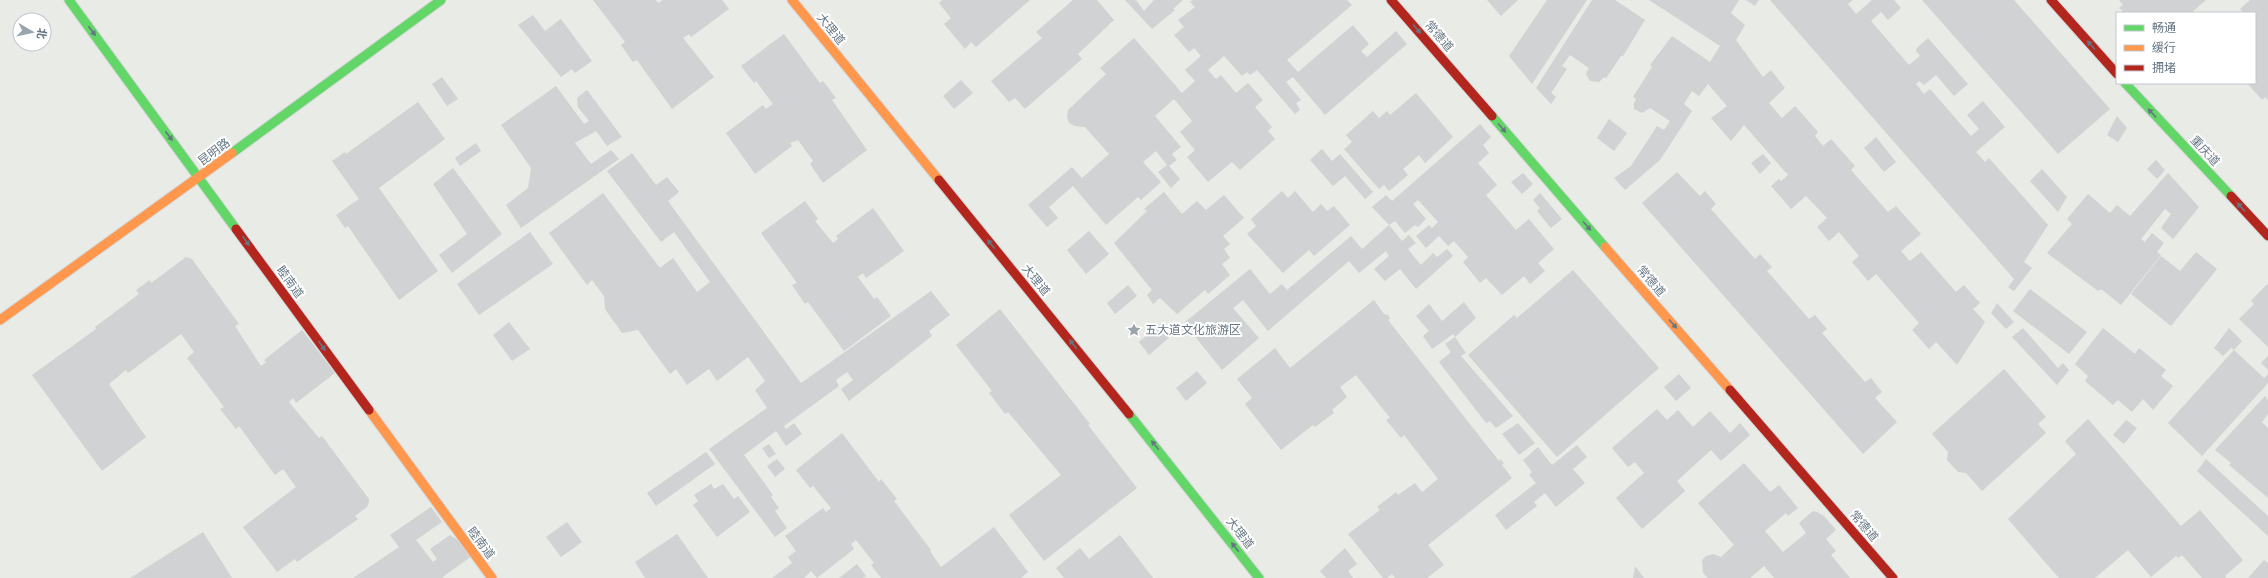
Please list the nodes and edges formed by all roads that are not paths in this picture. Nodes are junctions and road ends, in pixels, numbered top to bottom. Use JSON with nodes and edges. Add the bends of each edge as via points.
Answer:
{"nodes":[{"id":1,"x":69,"y":0,"type":"edge"},
{"id":2,"x":441,"y":0,"type":"edge"},
{"id":3,"x":792,"y":0,"type":"edge"},
{"id":4,"x":1391,"y":0,"type":"edge"},
{"id":5,"x":2051,"y":0,"type":"edge"},
{"id":6,"x":2116,"y":73,"type":"edge"},
{"id":7,"x":2126,"y":84,"type":"edge"},
{"id":8,"x":200,"y":177,"type":"junction"},
{"id":9,"x":2268,"y":236,"type":"edge"},
{"id":10,"x":0,"y":320,"type":"edge"},
{"id":11,"x":492,"y":578,"type":"edge"},
{"id":12,"x":1259,"y":578,"type":"edge"},
{"id":13,"x":1893,"y":578,"type":"edge"}],
"edges":[{"from":1,"to":8,"type":"street","name":"睦南道","one_way":true},
{"from":2,"to":8,"type":"street","name":"昆明路"},
{"from":12,"to":3,"type":"street","name":"大理道","one_way":true,"via":[[1189,487]]},
{"from":4,"to":13,"type":"street","name":"常德道","one_way":true},
{"from":6,"to":5,"type":"street","one_way":true},
{"from":9,"to":7,"type":"street","name":"重庆道","one_way":true},
{"from":8,"to":10,"type":"street","name":"昆明路"},
{"from":8,"to":11,"type":"street","name":"睦南道","one_way":true,"via":[[391,443]]}]}
